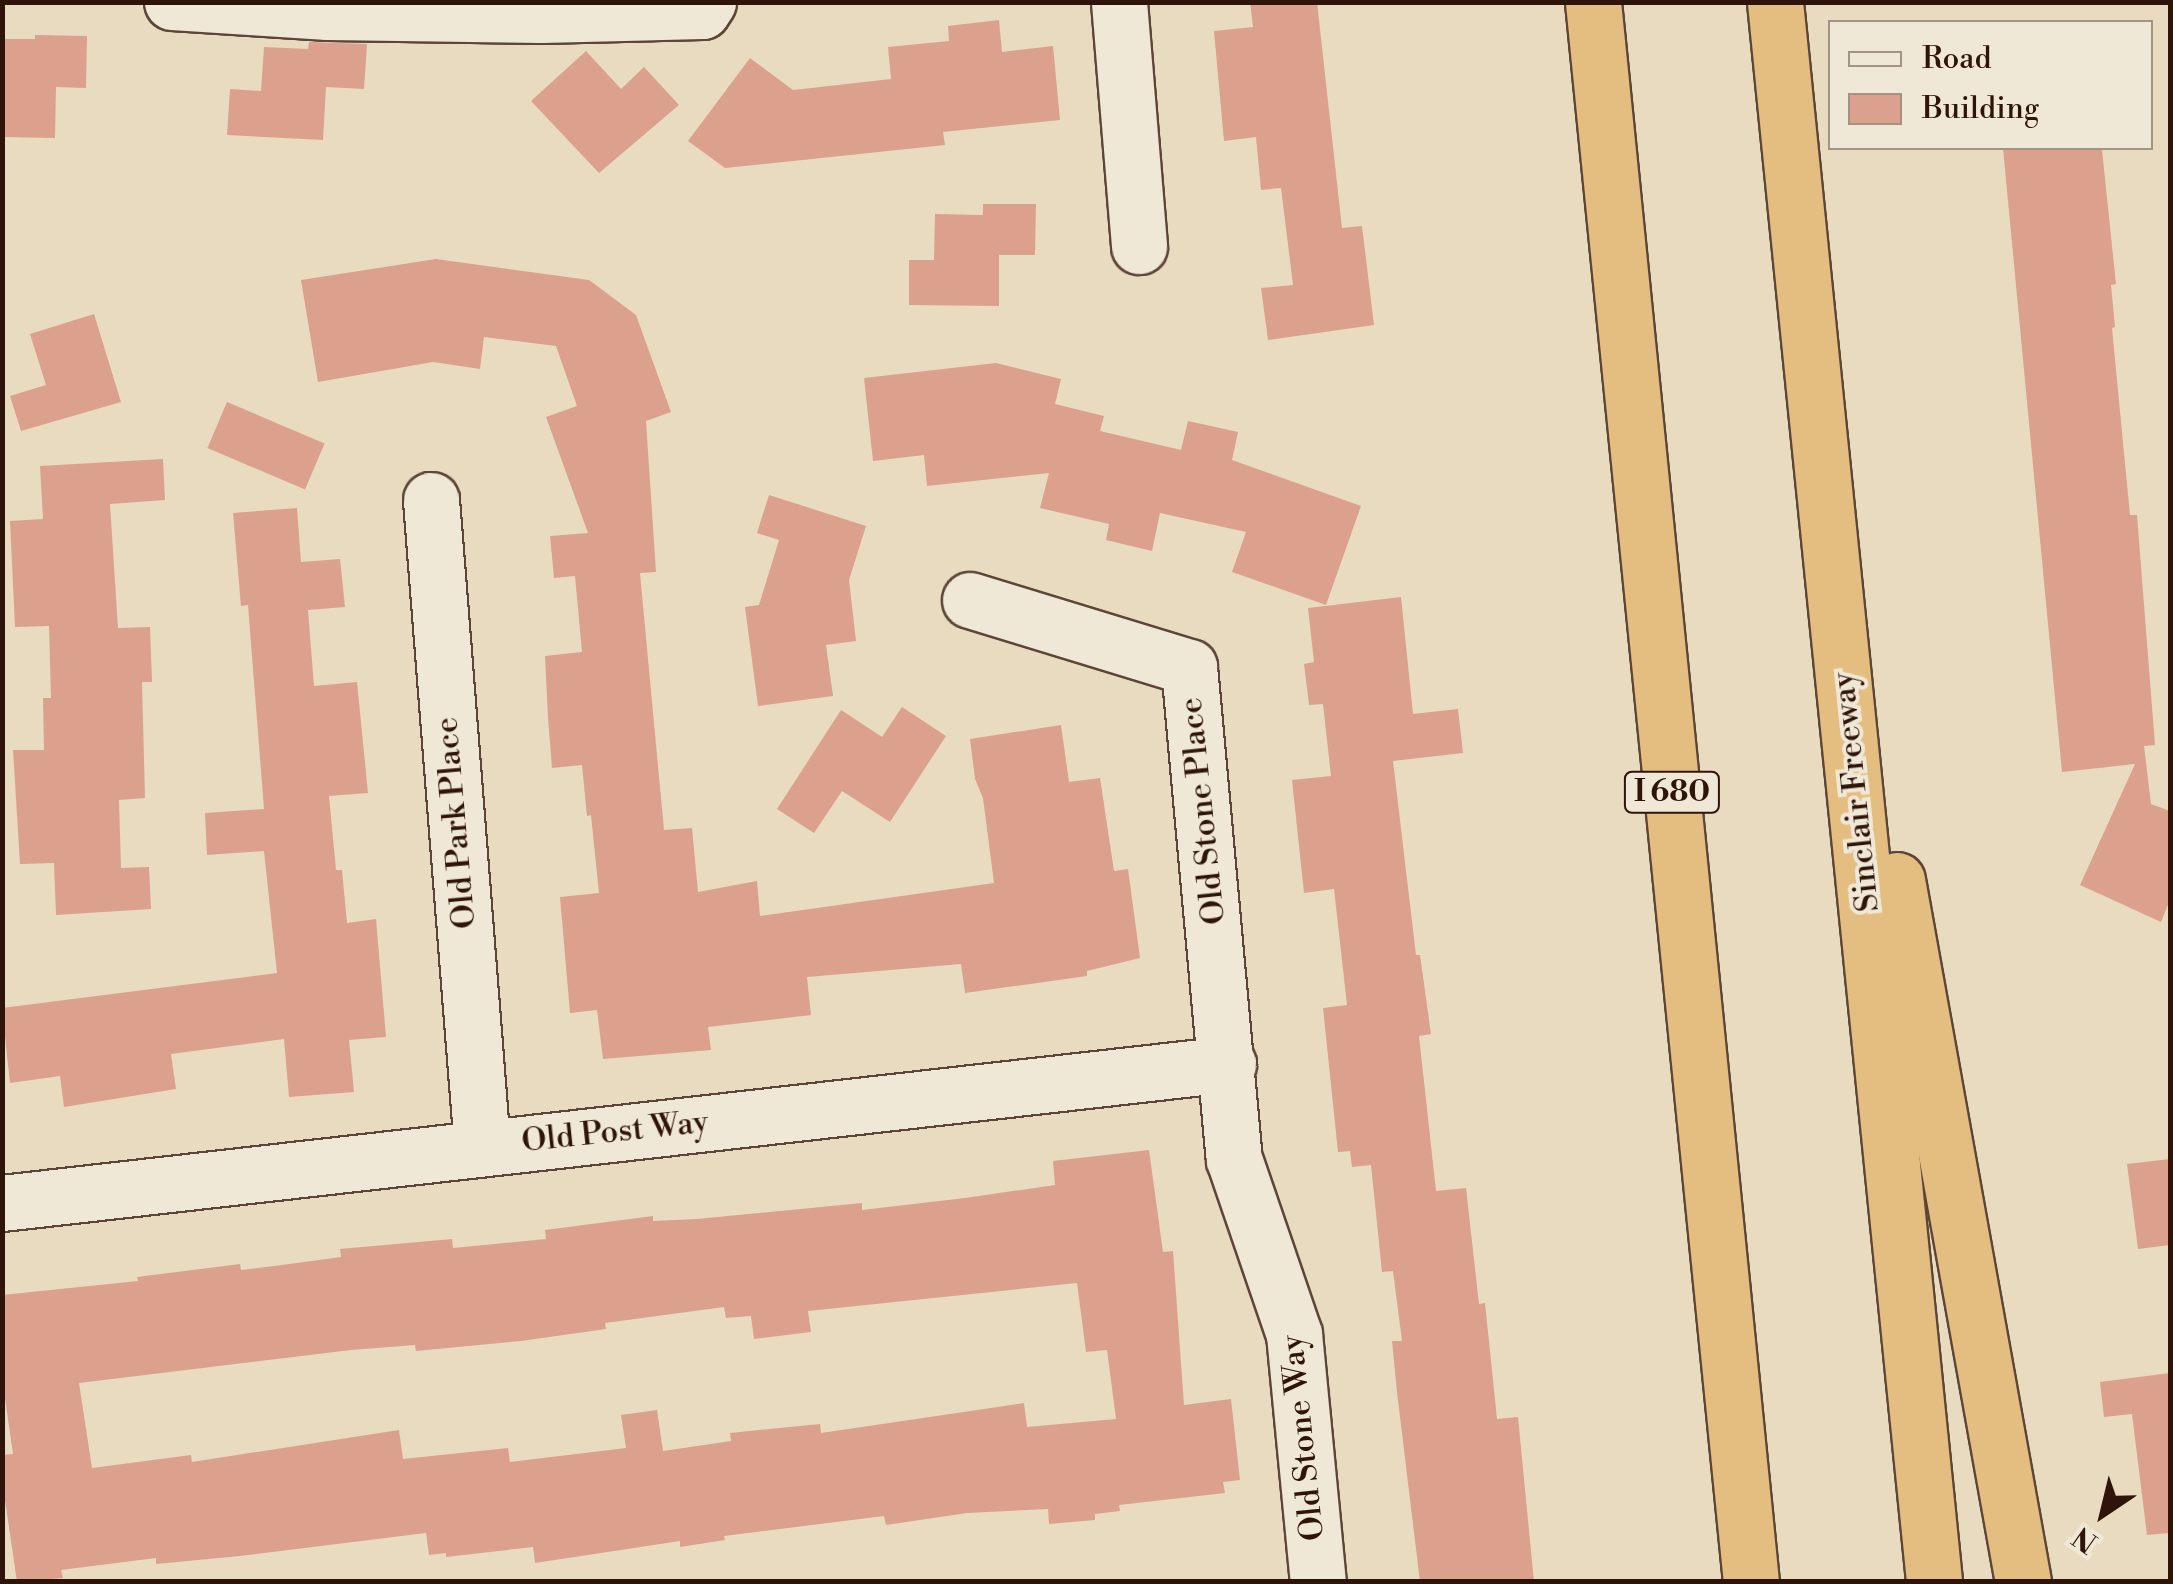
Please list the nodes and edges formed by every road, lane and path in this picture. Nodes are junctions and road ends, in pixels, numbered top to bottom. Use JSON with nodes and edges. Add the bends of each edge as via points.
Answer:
{"nodes":[{"id":1,"x":172,"y":2,"type":"edge"},
{"id":2,"x":708,"y":2,"type":"edge"},
{"id":3,"x":1120,"y":2,"type":"edge"},
{"id":4,"x":1593,"y":2,"type":"edge"},
{"id":5,"x":1774,"y":2,"type":"edge"},
{"id":6,"x":1138,"y":246,"type":"dead end"},
{"id":7,"x":1824,"y":468,"type":"junction"},
{"id":8,"x":430,"y":500,"type":"dead end"},
{"id":9,"x":970,"y":600,"type":"dead end"},
{"id":10,"x":1228,"y":1064,"type":"junction"},
{"id":11,"x":482,"y":1147,"type":"junction"},
{"id":12,"x":2,"y":1202,"type":"edge"},
{"id":13,"x":1318,"y":1582,"type":"edge"},
{"id":14,"x":1751,"y":1582,"type":"edge"},
{"id":15,"x":1934,"y":1582,"type":"edge"},
{"id":16,"x":2023,"y":1582,"type":"edge"}],
"edges":[{"from":1,"to":2,"type":"street","via":[[540,15],[702,11]]},
{"from":3,"to":6,"type":"street"},
{"from":4,"to":14,"type":"highway","number":"I 680"},
{"from":5,"to":7,"type":"highway","name":"Sinclair Freeway"},
{"from":7,"to":15,"type":"highway","name":"Sinclair Freeway"},
{"from":7,"to":16,"type":"highway"},
{"from":8,"to":11,"type":"street","name":"Old Park Place"},
{"from":9,"to":10,"type":"street","name":"Old Stone Place","via":[[1188,667]]},
{"from":10,"to":11,"type":"street","name":"Old Post Way"},
{"from":10,"to":13,"type":"street","name":"Old Stone Way","via":[[1234,1159],[1294,1334]]},
{"from":11,"to":12,"type":"street","name":"Old Post Way"}]}
